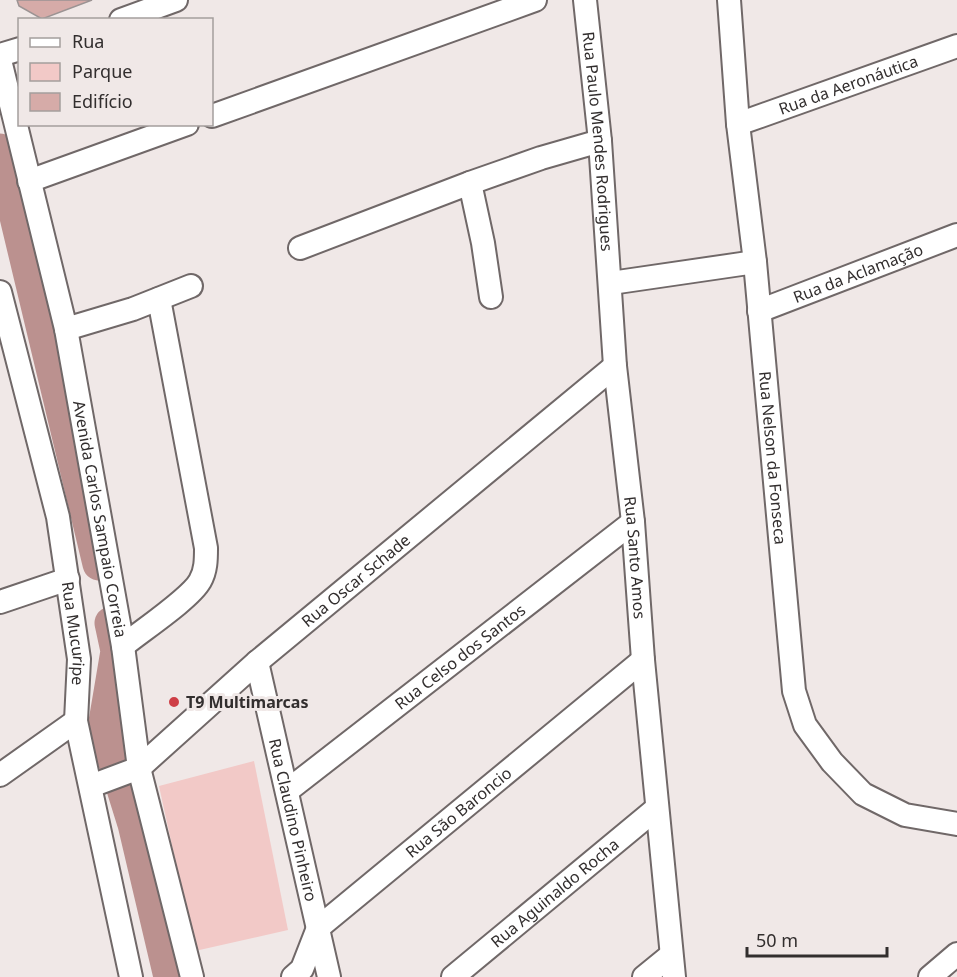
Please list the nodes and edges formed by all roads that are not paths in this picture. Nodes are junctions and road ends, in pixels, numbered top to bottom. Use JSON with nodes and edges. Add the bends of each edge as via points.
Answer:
{"nodes":[{"id":1,"x":112,"y":0,"type":"edge"},
{"id":2,"x":176,"y":0,"type":"edge"},
{"id":3,"x":535,"y":0,"type":"edge"},
{"id":4,"x":585,"y":0,"type":"edge"},
{"id":5,"x":729,"y":0,"type":"edge"},
{"id":6,"x":119,"y":18,"type":"edge"},
{"id":7,"x":126,"y":18,"type":"edge"},
{"id":8,"x":957,"y":45,"type":"edge"},
{"id":9,"x":18,"y":50,"type":"edge"},
{"id":10,"x":0,"y":55,"type":"edge"},
{"id":11,"x":0,"y":60,"type":"edge"},
{"id":12,"x":213,"y":116,"type":"edge"},
{"id":13,"x":738,"y":124,"type":"junction"},
{"id":14,"x":182,"y":126,"type":"edge"},
{"id":15,"x":600,"y":141,"type":"junction"},
{"id":16,"x":29,"y":181,"type":"junction"},
{"id":17,"x":470,"y":183,"type":"junction"},
{"id":18,"x":957,"y":235,"type":"edge"},
{"id":19,"x":300,"y":248,"type":"dead end"},
{"id":20,"x":755,"y":262,"type":"junction"},
{"id":21,"x":611,"y":283,"type":"junction"},
{"id":22,"x":191,"y":286,"type":"dead end"},
{"id":23,"x":0,"y":292,"type":"edge"},
{"id":24,"x":491,"y":297,"type":"dead end"},
{"id":25,"x":159,"y":299,"type":"junction"},
{"id":26,"x":759,"y":311,"type":"junction"},
{"id":27,"x":66,"y":329,"type":"junction"},
{"id":28,"x":7,"y":355,"type":"edge"},
{"id":29,"x":615,"y":366,"type":"junction"},
{"id":30,"x":633,"y":522,"type":"junction"},
{"id":31,"x":68,"y":579,"type":"junction"},
{"id":32,"x":0,"y":602,"type":"edge"},
{"id":33,"x":123,"y":646,"type":"junction"},
{"id":34,"x":643,"y":660,"type":"junction"},
{"id":35,"x":256,"y":662,"type":"junction"},
{"id":36,"x":76,"y":721,"type":"junction"},
{"id":37,"x":133,"y":770,"type":"junction"},
{"id":38,"x":0,"y":775,"type":"edge"},
{"id":39,"x":98,"y":783,"type":"junction"},
{"id":40,"x":286,"y":791,"type":"junction"},
{"id":41,"x":657,"y":808,"type":"junction"},
{"id":42,"x":957,"y":824,"type":"edge"},
{"id":43,"x":318,"y":927,"type":"junction"},
{"id":44,"x":673,"y":966,"type":"edge"},
{"id":45,"x":131,"y":977,"type":"edge"},
{"id":46,"x":192,"y":977,"type":"edge"},
{"id":47,"x":293,"y":977,"type":"edge"},
{"id":48,"x":329,"y":977,"type":"edge"},
{"id":49,"x":453,"y":977,"type":"edge"},
{"id":50,"x":644,"y":977,"type":"edge"}],
"edges":[{"from":1,"to":6,"type":"street"},
{"from":2,"to":7,"type":"street"},
{"from":3,"to":12,"type":"street"},
{"from":4,"to":15,"type":"street","name":"Rua Paulo Mendes Rodrigues"},
{"from":5,"to":13,"type":"street","name":"Rua Nelson da Fonseca"},
{"from":8,"to":13,"type":"street","name":"Rua da Aeronáutica"},
{"from":9,"to":10,"type":"street"},
{"from":11,"to":16,"type":"street","name":"Avenida Carlos Sampaio Correia"},
{"from":13,"to":20,"type":"street","name":"Rua Nelson da Fonseca"},
{"from":14,"to":16,"type":"street"},
{"from":15,"to":17,"type":"street"},
{"from":15,"to":21,"type":"street","name":"Rua Paulo Mendes Rodrigues"},
{"from":16,"to":27,"type":"street","name":"Avenida Carlos Sampaio Correia"},
{"from":17,"to":19,"type":"street"},
{"from":17,"to":24,"type":"street"},
{"from":18,"to":26,"type":"street","name":"Rua da Aclamação"},
{"from":20,"to":21,"type":"street"},
{"from":20,"to":26,"type":"street","name":"Rua Nelson da Fonseca"},
{"from":21,"to":29,"type":"street","name":"Rua Santo Amos"},
{"from":22,"to":25,"type":"street"},
{"from":23,"to":28,"type":"street","name":"Rua Mucuripe"},
{"from":25,"to":27,"type":"street"},
{"from":25,"to":33,"type":"street","via":[[206,548],[205,566],[201,580],[190,592]]},
{"from":26,"to":42,"type":"street","name":"Rua Nelson da Fonseca","via":[[795,691],[805,725],[832,762],[863,794],[905,814]]},
{"from":27,"to":33,"type":"street","name":"Avenida Carlos Sampaio Correia"},
{"from":28,"to":31,"type":"street","name":"Rua Mucuripe","via":[[58,517]]},
{"from":29,"to":30,"type":"street","name":"Rua Santo Amos"},
{"from":29,"to":35,"type":"street","name":"Rua Oscar Schade"},
{"from":30,"to":34,"type":"street","name":"Rua Santo Amos"},
{"from":30,"to":40,"type":"street","name":"Rua Celso dos Santos"},
{"from":31,"to":32,"type":"street"},
{"from":31,"to":36,"type":"street","name":"Rua Mucuripe","via":[[79,659]]},
{"from":33,"to":37,"type":"street","name":"Avenida Carlos Sampaio Correia"},
{"from":34,"to":41,"type":"street","name":"Rua Santo Amos"},
{"from":34,"to":43,"type":"street","name":"Rua São Baroncio"},
{"from":35,"to":37,"type":"street","name":"Rua Oscar Schade"},
{"from":35,"to":40,"type":"street","name":"Rua Claudino Pinheiro"},
{"from":36,"to":38,"type":"street"},
{"from":36,"to":39,"type":"street","name":"Rua Mucuripe"},
{"from":37,"to":39,"type":"street","name":"Rua Oscar Schade"},
{"from":37,"to":46,"type":"street","name":"Avenida Carlos Sampaio Correia"},
{"from":39,"to":45,"type":"street","name":"Rua Mucuripe"},
{"from":40,"to":43,"type":"street","name":"Rua Claudino Pinheiro"},
{"from":41,"to":44,"type":"street","name":"Rua Santo Amos"},
{"from":41,"to":49,"type":"street","name":"Rua Aguinaldo Rocha"},
{"from":43,"to":47,"type":"street","name":"Rua São Baroncio","via":[[302,969]]},
{"from":43,"to":48,"type":"street","name":"Rua Claudino Pinheiro"},
{"from":44,"to":50,"type":"street"}]}
